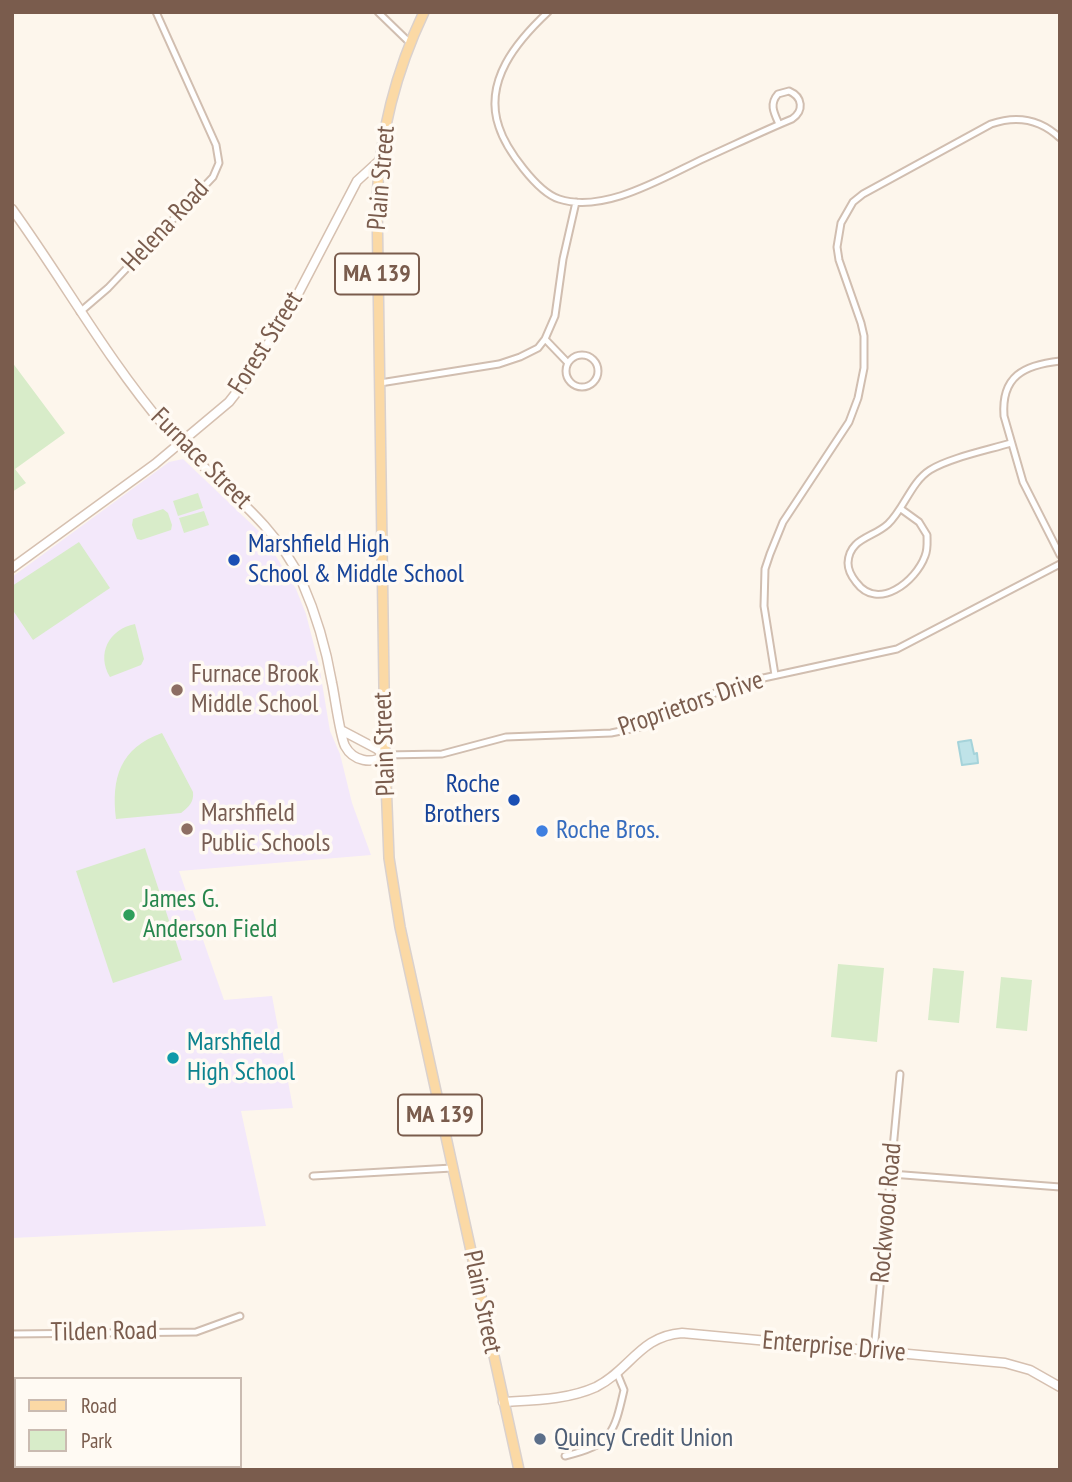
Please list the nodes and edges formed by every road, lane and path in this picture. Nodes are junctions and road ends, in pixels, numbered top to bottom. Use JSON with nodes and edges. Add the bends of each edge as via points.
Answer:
{"nodes":[{"id":1,"x":156,"y":12,"type":"edge"},
{"id":2,"x":378,"y":12,"type":"edge"},
{"id":3,"x":424,"y":12,"type":"edge"},
{"id":4,"x":548,"y":12,"type":"edge"},
{"id":5,"x":410,"y":43,"type":"junction"},
{"id":6,"x":779,"y":124,"type":"junction"},
{"id":7,"x":1060,"y":138,"type":"edge"},
{"id":8,"x":380,"y":160,"type":"junction"},
{"id":9,"x":576,"y":202,"type":"junction"},
{"id":10,"x":12,"y":209,"type":"edge"},
{"id":11,"x":80,"y":312,"type":"junction"},
{"id":12,"x":545,"y":340,"type":"junction"},
{"id":13,"x":1060,"y":361,"type":"edge"},
{"id":14,"x":568,"y":363,"type":"junction"},
{"id":15,"x":379,"y":383,"type":"junction"},
{"id":16,"x":1011,"y":443,"type":"junction"},
{"id":17,"x":180,"y":444,"type":"junction"},
{"id":18,"x":901,"y":509,"type":"junction"},
{"id":19,"x":1060,"y":555,"type":"edge"},
{"id":20,"x":1060,"y":564,"type":"edge"},
{"id":21,"x":12,"y":568,"type":"edge"},
{"id":22,"x":775,"y":675,"type":"junction"},
{"id":23,"x":341,"y":730,"type":"junction"},
{"id":24,"x":385,"y":755,"type":"junction"},
{"id":25,"x":900,"y":1074,"type":"dead end"},
{"id":26,"x":452,"y":1168,"type":"junction"},
{"id":27,"x":891,"y":1174,"type":"junction"},
{"id":28,"x":313,"y":1177,"type":"dead end"},
{"id":29,"x":1060,"y":1187,"type":"edge"},
{"id":30,"x":240,"y":1316,"type":"dead end"},
{"id":31,"x":12,"y":1334,"type":"edge"},
{"id":32,"x":874,"y":1351,"type":"junction"},
{"id":33,"x":617,"y":1373,"type":"junction"},
{"id":34,"x":1060,"y":1387,"type":"edge"},
{"id":35,"x":503,"y":1402,"type":"junction"},
{"id":36,"x":565,"y":1457,"type":"dead end"},
{"id":37,"x":519,"y":1470,"type":"edge"}],
"edges":[{"from":1,"to":11,"type":"street","name":"Helena Road","via":[[216,145],[218,167],[108,288]]},
{"from":2,"to":5,"type":"street"},
{"from":3,"to":5,"type":"main road","name":"Plain Street","number":"MA 139"},
{"from":4,"to":9,"type":"street","via":[[506,61],[497,89],[496,118],[508,148],[524,169],[552,197]]},
{"from":5,"to":8,"type":"main road","name":"Plain Street","number":"MA 139"},
{"from":6,"to":6,"type":"street","via":[[773,100],[782,92],[793,92],[800,100],[800,110]]},
{"from":6,"to":9,"type":"street","via":[[618,196]]},
{"from":7,"to":22,"type":"street","via":[[1032,121],[1010,119],[991,124],[863,194],[846,213],[837,247],[864,336],[862,384],[845,429],[783,522],[765,569],[764,606]]},
{"from":8,"to":15,"type":"main road","name":"Plain Street","number":"MA 139","via":[[376,222]]},
{"from":8,"to":17,"type":"street","name":"Forest Street","via":[[357,181],[311,272],[247,379],[223,408]]},
{"from":9,"to":12,"type":"street","via":[[555,316]]},
{"from":10,"to":11,"type":"street","name":"Furnace Street"},
{"from":11,"to":17,"type":"street","name":"Furnace Street"},
{"from":12,"to":14,"type":"street"},
{"from":12,"to":15,"type":"street","via":[[510,361]]},
{"from":13,"to":16,"type":"street","via":[[1032,366],[1010,383],[1003,416]]},
{"from":14,"to":14,"type":"street","via":[[581,355],[591,358],[597,367],[594,382],[585,387],[570,382]]},
{"from":15,"to":24,"type":"main road","name":"Plain Street","number":"MA 139"},
{"from":16,"to":18,"type":"street","via":[[928,471]]},
{"from":16,"to":19,"type":"street","via":[[1028,494]]},
{"from":17,"to":21,"type":"street","name":"Forest Street"},
{"from":17,"to":23,"type":"street","name":"Furnace Street","via":[[266,525],[291,560],[321,632]]},
{"from":18,"to":18,"type":"street","via":[[927,534],[925,559],[896,591],[873,594],[860,588],[851,575],[848,563],[853,546],[885,526]]},
{"from":20,"to":22,"type":"street","name":"Proprietors Drive","via":[[897,649]]},
{"from":22,"to":24,"type":"street","name":"Proprietors Drive","via":[[731,686],[628,730],[506,737],[442,754]]},
{"from":23,"to":24,"type":"street"},
{"from":23,"to":24,"type":"street","name":"Furnace Street","via":[[354,757],[374,762]]},
{"from":24,"to":26,"type":"main road","name":"Plain Street","number":"MA 139","via":[[392,886]]},
{"from":25,"to":27,"type":"street","name":"Rockwood Road"},
{"from":26,"to":28,"type":"street"},
{"from":26,"to":35,"type":"main road","name":"Plain Street","number":"MA 139"},
{"from":27,"to":29,"type":"street"},
{"from":27,"to":32,"type":"street","name":"Rockwood Road"},
{"from":30,"to":31,"type":"street","name":"Tilden Road","via":[[196,1332]]},
{"from":32,"to":33,"type":"street","name":"Enterprise Drive","via":[[677,1333],[653,1340]]},
{"from":32,"to":34,"type":"street","name":"Enterprise Drive","via":[[1005,1363],[1030,1370]]},
{"from":33,"to":35,"type":"street","name":"Enterprise Drive","via":[[596,1387],[562,1398]]},
{"from":33,"to":36,"type":"street","via":[[624,1390],[610,1434],[596,1446]]},
{"from":35,"to":37,"type":"main road","name":"Plain Street","number":"MA 139"}]}
